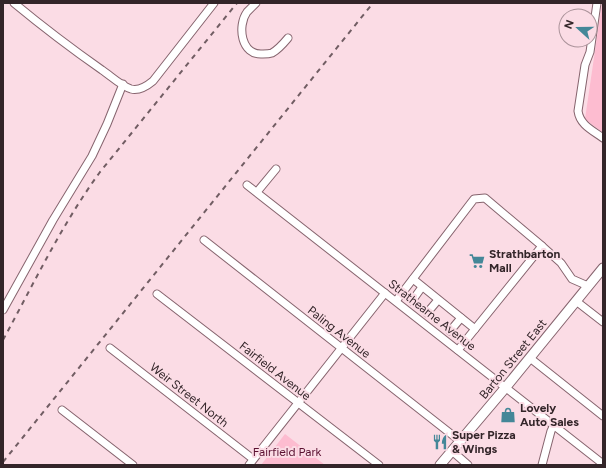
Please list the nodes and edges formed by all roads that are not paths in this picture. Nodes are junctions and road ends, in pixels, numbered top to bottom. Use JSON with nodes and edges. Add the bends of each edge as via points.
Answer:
{"nodes":[{"id":1,"x":14,"y":3,"type":"edge"},
{"id":2,"x":214,"y":3,"type":"edge"},
{"id":3,"x":256,"y":3,"type":"edge"},
{"id":4,"x":597,"y":3,"type":"edge"},
{"id":5,"x":288,"y":38,"type":"dead end"},
{"id":6,"x":122,"y":84,"type":"junction"},
{"id":7,"x":603,"y":138,"type":"edge"},
{"id":8,"x":276,"y":169,"type":"dead end"},
{"id":9,"x":247,"y":185,"type":"dead end"},
{"id":10,"x":257,"y":192,"type":"junction"},
{"id":11,"x":204,"y":240,"type":"dead end"},
{"id":12,"x":542,"y":246,"type":"junction"},
{"id":13,"x":603,"y":268,"type":"edge"},
{"id":14,"x":413,"y":279,"type":"junction"},
{"id":15,"x":588,"y":286,"type":"junction"},
{"id":16,"x":422,"y":287,"type":"junction"},
{"id":17,"x":385,"y":293,"type":"junction"},
{"id":18,"x":157,"y":294,"type":"dead end"},
{"id":19,"x":438,"y":300,"type":"junction"},
{"id":20,"x":396,"y":301,"type":"junction"},
{"id":21,"x":412,"y":301,"type":"dead end"},
{"id":22,"x":576,"y":301,"type":"junction"},
{"id":23,"x":3,"y":310,"type":"edge"},
{"id":24,"x":427,"y":313,"type":"dead end"},
{"id":25,"x":461,"y":318,"type":"junction"},
{"id":26,"x":603,"y":322,"type":"edge"},
{"id":27,"x":475,"y":329,"type":"junction"},
{"id":28,"x":450,"y":331,"type":"dead end"},
{"id":29,"x":110,"y":348,"type":"dead end"},
{"id":30,"x":341,"y":348,"type":"junction"},
{"id":31,"x":458,"y":350,"type":"junction"},
{"id":32,"x":530,"y":358,"type":"junction"},
{"id":33,"x":506,"y":387,"type":"junction"},
{"id":34,"x":299,"y":403,"type":"junction"},
{"id":35,"x":62,"y":410,"type":"dead end"},
{"id":36,"x":603,"y":416,"type":"edge"},
{"id":37,"x":554,"y":425,"type":"junction"},
{"id":38,"x":460,"y":441,"type":"junction"},
{"id":39,"x":452,"y":451,"type":"junction"},
{"id":40,"x":251,"y":462,"type":"edge"},
{"id":41,"x":603,"y":464,"type":"edge"},
{"id":42,"x":133,"y":465,"type":"edge"},
{"id":43,"x":379,"y":465,"type":"edge"},
{"id":44,"x":440,"y":465,"type":"edge"},
{"id":45,"x":468,"y":465,"type":"edge"},
{"id":46,"x":542,"y":465,"type":"edge"}],
"edges":[{"from":1,"to":6,"type":"street","via":[[52,35]]},
{"from":2,"to":6,"type":"street","via":[[148,86],[134,89]]},
{"from":3,"to":5,"type":"street","via":[[247,12],[242,23],[244,43],[251,51],[270,54],[281,47]]},
{"from":4,"to":7,"type":"street","via":[[578,111],[579,118]]},
{"from":6,"to":23,"type":"street","via":[[92,156]]},
{"from":8,"to":10,"type":"street"},
{"from":9,"to":10,"type":"street","name":"Strathearne Avenue"},
{"from":10,"to":17,"type":"street","name":"Strathearne Avenue"},
{"from":11,"to":30,"type":"street","name":"Paling Avenue"},
{"from":12,"to":14,"type":"street","via":[[485,198],[474,200]]},
{"from":12,"to":15,"type":"street","via":[[561,263],[572,279]]},
{"from":12,"to":27,"type":"street"},
{"from":13,"to":15,"type":"main road","name":"Barton Street East"},
{"from":14,"to":16,"type":"street"},
{"from":14,"to":20,"type":"street"},
{"from":15,"to":22,"type":"main road","name":"Barton Street East"},
{"from":16,"to":19,"type":"street"},
{"from":16,"to":21,"type":"street"},
{"from":17,"to":20,"type":"street","name":"Strathearne Avenue"},
{"from":17,"to":30,"type":"street"},
{"from":18,"to":34,"type":"street","name":"Fairfield Avenue"},
{"from":19,"to":24,"type":"street"},
{"from":19,"to":25,"type":"street"},
{"from":20,"to":31,"type":"street","name":"Strathearne Avenue"},
{"from":22,"to":26,"type":"street"},
{"from":22,"to":32,"type":"main road","name":"Barton Street East"},
{"from":25,"to":27,"type":"street"},
{"from":25,"to":28,"type":"street"},
{"from":27,"to":31,"type":"street"},
{"from":29,"to":40,"type":"street","name":"Weir Street North"},
{"from":30,"to":34,"type":"street"},
{"from":30,"to":38,"type":"street","name":"Paling Avenue"},
{"from":31,"to":33,"type":"street","name":"Strathearne Avenue"},
{"from":32,"to":33,"type":"main road","name":"Barton Street East"},
{"from":32,"to":36,"type":"street"},
{"from":33,"to":37,"type":"street","name":"Strathearne Avenue"},
{"from":33,"to":38,"type":"main road","name":"Barton Street East"},
{"from":34,"to":40,"type":"street"},
{"from":34,"to":43,"type":"street","name":"Fairfield Avenue"},
{"from":35,"to":42,"type":"street"},
{"from":37,"to":41,"type":"street","name":"Strathearne Avenue"},
{"from":37,"to":46,"type":"street"},
{"from":38,"to":39,"type":"main road","name":"Barton Street East"},
{"from":39,"to":44,"type":"main road","name":"Barton Street East"},
{"from":39,"to":45,"type":"street"}]}
